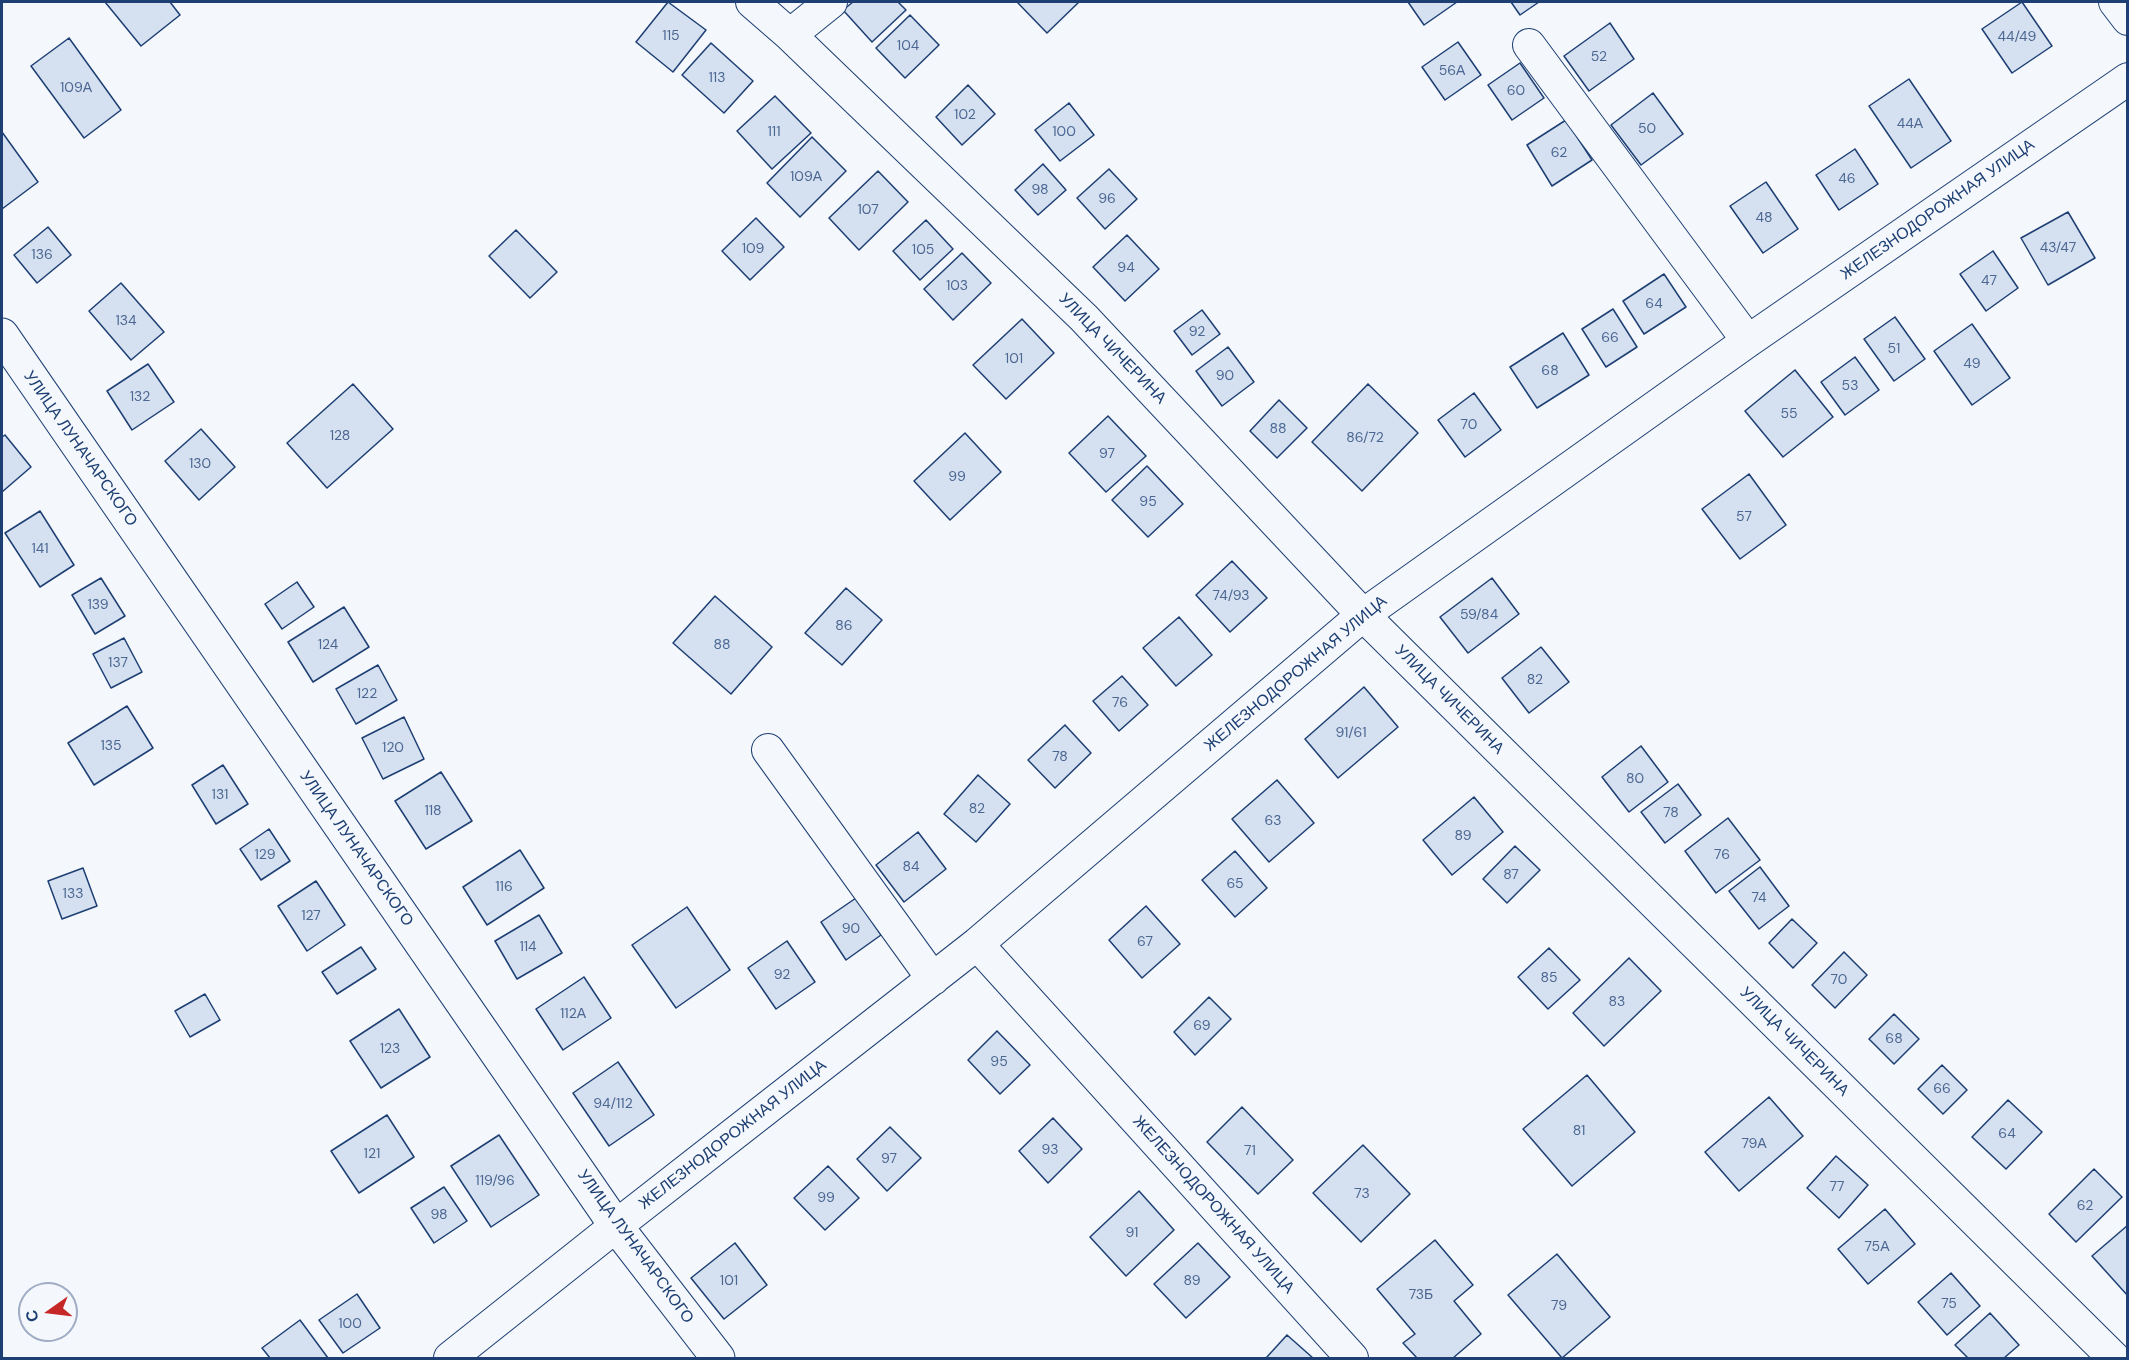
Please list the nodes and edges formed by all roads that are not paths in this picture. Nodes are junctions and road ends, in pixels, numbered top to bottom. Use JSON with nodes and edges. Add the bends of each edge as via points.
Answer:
{"nodes":[{"id":1,"x":752,"y":2,"type":"edge"},
{"id":2,"x":831,"y":2,"type":"edge"},
{"id":3,"x":2115,"y":2,"type":"edge"},
{"id":4,"x":2127,"y":19,"type":"edge"},
{"id":5,"x":790,"y":35,"type":"junction"},
{"id":6,"x":1529,"y":45,"type":"dead end"},
{"id":7,"x":2127,"y":79,"type":"edge"},
{"id":8,"x":2,"y":335,"type":"edge"},
{"id":9,"x":1748,"y":341,"type":"junction"},
{"id":10,"x":1363,"y":615,"type":"junction"},
{"id":11,"x":768,"y":750,"type":"dead end"},
{"id":12,"x":977,"y":944,"type":"junction"},
{"id":13,"x":933,"y":979,"type":"junction"},
{"id":14,"x":616,"y":1226,"type":"junction"},
{"id":15,"x":450,"y":1359,"type":"edge"},
{"id":16,"x":718,"y":1359,"type":"edge"},
{"id":17,"x":1352,"y":1359,"type":"edge"},
{"id":18,"x":2114,"y":1359,"type":"edge"}],
"edges":[{"from":1,"to":5,"type":"street","name":"УЛИЦА ЧИЧЕРИНА"},
{"from":2,"to":5,"type":"street"},
{"from":3,"to":4,"type":"street"},
{"from":5,"to":10,"type":"street","name":"УЛИЦА ЧИЧЕРИНА","via":[[1084,318]]},
{"from":6,"to":9,"type":"street"},
{"from":7,"to":9,"type":"street","name":"ЖЕЛЕЗНОДОРОЖНАЯ УЛИЦА"},
{"from":8,"to":14,"type":"main road","name":"УЛИЦА ЛУНАЧАРСКОГО"},
{"from":9,"to":10,"type":"street","name":"ЖЕЛЕЗНОДОРОЖНАЯ УЛИЦА"},
{"from":10,"to":12,"type":"street","name":"ЖЕЛЕЗНОДОРОЖНАЯ УЛИЦА"},
{"from":10,"to":18,"type":"street","name":"УЛИЦА ЧИЧЕРИНА"},
{"from":11,"to":13,"type":"street"},
{"from":12,"to":13,"type":"street","name":"ЖЕЛЕЗНОДОРОЖНАЯ УЛИЦА"},
{"from":12,"to":17,"type":"street","name":"ЖЕЛЕЗНОДОРОЖНАЯ УЛИЦА"},
{"from":13,"to":14,"type":"street","name":"ЖЕЛЕЗНОДОРОЖНАЯ УЛИЦА"},
{"from":14,"to":15,"type":"street","name":"ЖЕЛЕЗНОДОРОЖНАЯ УЛИЦА"},
{"from":14,"to":16,"type":"main road","name":"УЛИЦА ЛУНАЧАРСКОГО"}]}
